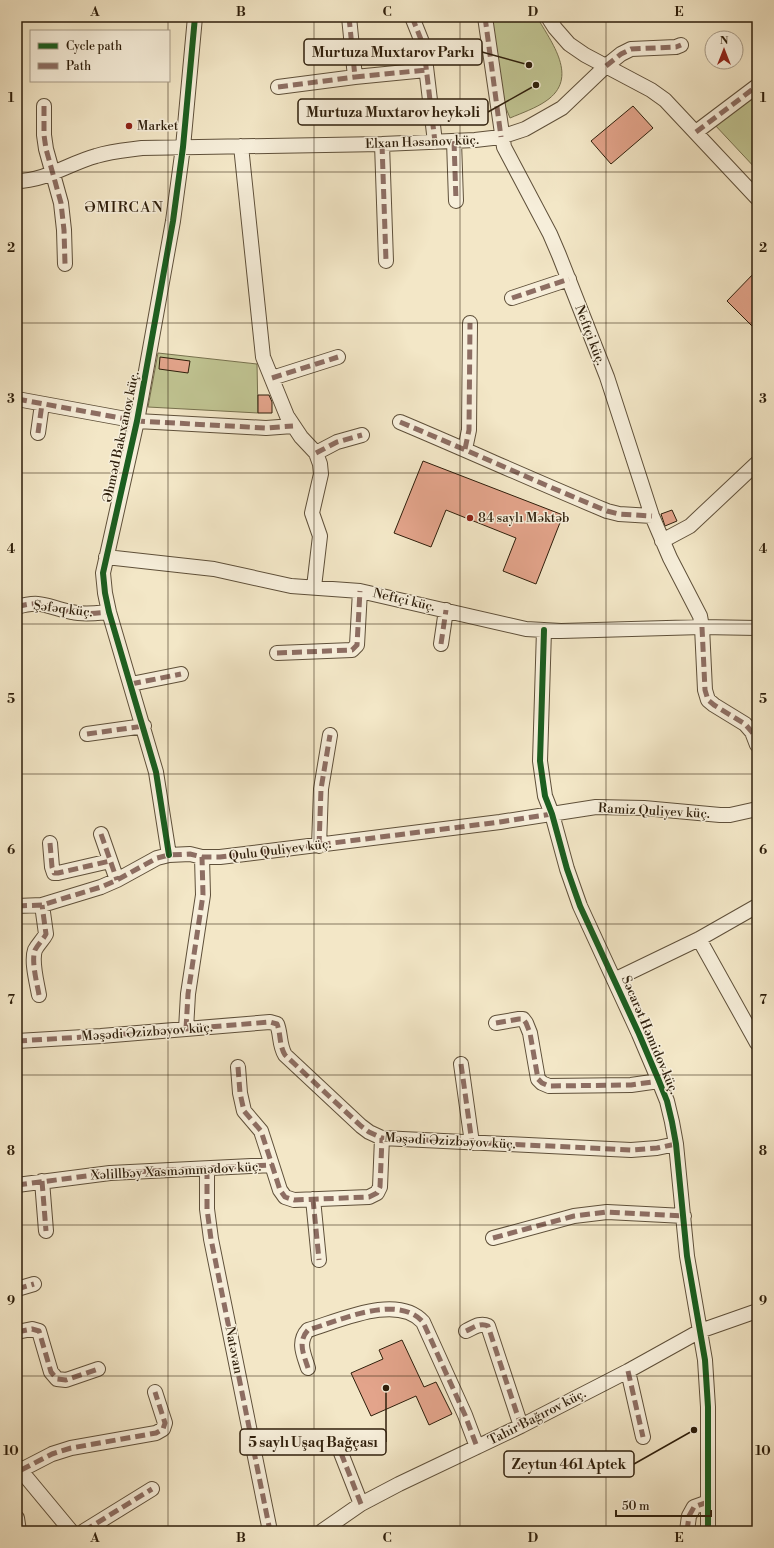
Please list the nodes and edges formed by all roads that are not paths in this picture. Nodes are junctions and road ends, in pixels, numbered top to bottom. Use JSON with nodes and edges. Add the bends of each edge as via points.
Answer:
{"nodes":[{"id":1,"x":195,"y":17,"type":"edge"},
{"id":2,"x":349,"y":17,"type":"edge"},
{"id":3,"x":412,"y":17,"type":"edge"},
{"id":4,"x":485,"y":17,"type":"edge"},
{"id":5,"x":548,"y":17,"type":"edge"},
{"id":6,"x":681,"y":45,"type":"dead end"},
{"id":7,"x":606,"y":66,"type":"junction"},
{"id":8,"x":426,"y":70,"type":"junction"},
{"id":9,"x":355,"y":76,"type":"junction"},
{"id":10,"x":757,"y":86,"type":"edge"},
{"id":11,"x":278,"y":87,"type":"dead end"},
{"id":12,"x":44,"y":106,"type":"dead end"},
{"id":13,"x":696,"y":132,"type":"junction"},
{"id":14,"x":501,"y":137,"type":"junction"},
{"id":15,"x":454,"y":141,"type":"junction"},
{"id":16,"x":435,"y":142,"type":"junction"},
{"id":17,"x":382,"y":144,"type":"junction"},
{"id":18,"x":242,"y":146,"type":"junction"},
{"id":19,"x":183,"y":147,"type":"junction"},
{"id":20,"x":54,"y":173,"type":"junction"},
{"id":21,"x":17,"y":181,"type":"edge"},
{"id":22,"x":757,"y":198,"type":"edge"},
{"id":23,"x":456,"y":201,"type":"dead end"},
{"id":24,"x":386,"y":261,"type":"dead end"},
{"id":25,"x":65,"y":264,"type":"dead end"},
{"id":26,"x":569,"y":279,"type":"junction"},
{"id":27,"x":512,"y":298,"type":"dead end"},
{"id":28,"x":470,"y":323,"type":"dead end"},
{"id":29,"x":338,"y":357,"type":"dead end"},
{"id":30,"x":272,"y":378,"type":"junction"},
{"id":31,"x":17,"y":399,"type":"edge"},
{"id":32,"x":42,"y":404,"type":"junction"},
{"id":33,"x":137,"y":421,"type":"junction"},
{"id":34,"x":400,"y":422,"type":"dead end"},
{"id":35,"x":293,"y":426,"type":"junction"},
{"id":36,"x":38,"y":432,"type":"dead end"},
{"id":37,"x":362,"y":435,"type":"dead end"},
{"id":38,"x":465,"y":449,"type":"junction"},
{"id":39,"x":316,"y":453,"type":"junction"},
{"id":40,"x":757,"y":463,"type":"edge"},
{"id":41,"x":652,"y":516,"type":"junction"},
{"id":42,"x":662,"y":541,"type":"junction"},
{"id":43,"x":106,"y":557,"type":"junction"},
{"id":44,"x":314,"y":587,"type":"junction"},
{"id":45,"x":360,"y":591,"type":"junction"},
{"id":46,"x":17,"y":607,"type":"edge"},
{"id":47,"x":446,"y":610,"type":"junction"},
{"id":48,"x":110,"y":612,"type":"junction"},
{"id":49,"x":702,"y":627,"type":"junction"},
{"id":50,"x":757,"y":628,"type":"edge"},
{"id":51,"x":544,"y":630,"type":"junction"},
{"id":52,"x":441,"y":644,"type":"dead end"},
{"id":53,"x":277,"y":654,"type":"dead end"},
{"id":54,"x":180,"y":674,"type":"dead end"},
{"id":55,"x":131,"y":684,"type":"junction"},
{"id":56,"x":144,"y":726,"type":"junction"},
{"id":57,"x":87,"y":734,"type":"dead end"},
{"id":58,"x":330,"y":735,"type":"dead end"},
{"id":59,"x":757,"y":745,"type":"edge"},
{"id":60,"x":757,"y":809,"type":"edge"},
{"id":61,"x":552,"y":814,"type":"junction"},
{"id":62,"x":101,"y":834,"type":"dead end"},
{"id":63,"x":50,"y":843,"type":"dead end"},
{"id":64,"x":319,"y":846,"type":"junction"},
{"id":65,"x":169,"y":855,"type":"junction"},
{"id":66,"x":202,"y":856,"type":"junction"},
{"id":67,"x":110,"y":861,"type":"junction"},
{"id":68,"x":117,"y":880,"type":"junction"},
{"id":69,"x":42,"y":905,"type":"junction"},
{"id":70,"x":17,"y":906,"type":"edge"},
{"id":71,"x":757,"y":906,"type":"edge"},
{"id":72,"x":699,"y":939,"type":"junction"},
{"id":73,"x":614,"y":980,"type":"junction"},
{"id":74,"x":39,"y":995,"type":"dead end"},
{"id":75,"x":496,"y":1023,"type":"dead end"},
{"id":76,"x":186,"y":1029,"type":"junction"},
{"id":77,"x":17,"y":1041,"type":"edge"},
{"id":78,"x":757,"y":1043,"type":"edge"},
{"id":79,"x":460,"y":1064,"type":"dead end"},
{"id":80,"x":238,"y":1067,"type":"dead end"},
{"id":81,"x":660,"y":1081,"type":"junction"},
{"id":82,"x":382,"y":1138,"type":"junction"},
{"id":83,"x":472,"y":1143,"type":"junction"},
{"id":84,"x":676,"y":1144,"type":"junction"},
{"id":85,"x":272,"y":1165,"type":"junction"},
{"id":86,"x":207,"y":1169,"type":"junction"},
{"id":87,"x":42,"y":1181,"type":"junction"},
{"id":88,"x":17,"y":1185,"type":"edge"},
{"id":89,"x":313,"y":1199,"type":"junction"},
{"id":90,"x":684,"y":1216,"type":"junction"},
{"id":91,"x":46,"y":1231,"type":"dead end"},
{"id":92,"x":493,"y":1238,"type":"dead end"},
{"id":93,"x":320,"y":1260,"type":"dead end"},
{"id":94,"x":34,"y":1284,"type":"dead end"},
{"id":95,"x":17,"y":1289,"type":"edge"},
{"id":96,"x":757,"y":1311,"type":"edge"},
{"id":97,"x":466,"y":1331,"type":"dead end"},
{"id":98,"x":700,"y":1331,"type":"junction"},
{"id":99,"x":17,"y":1332,"type":"edge"},
{"id":100,"x":308,"y":1368,"type":"dead end"},
{"id":101,"x":98,"y":1369,"type":"dead end"},
{"id":102,"x":628,"y":1371,"type":"junction"},
{"id":103,"x":155,"y":1392,"type":"dead end"},
{"id":104,"x":521,"y":1426,"type":"junction"},
{"id":105,"x":643,"y":1437,"type":"dead end"},
{"id":106,"x":477,"y":1447,"type":"junction"},
{"id":107,"x":341,"y":1453,"type":"dead end"},
{"id":108,"x":18,"y":1470,"type":"edge"},
{"id":109,"x":152,"y":1489,"type":"dead end"},
{"id":110,"x":708,"y":1502,"type":"junction"},
{"id":111,"x":361,"y":1504,"type":"junction"},
{"id":112,"x":17,"y":1518,"type":"edge"},
{"id":113,"x":19,"y":1531,"type":"edge"},
{"id":114,"x":71,"y":1531,"type":"edge"},
{"id":115,"x":84,"y":1531,"type":"edge"},
{"id":116,"x":270,"y":1531,"type":"edge"},
{"id":117,"x":322,"y":1531,"type":"edge"},
{"id":118,"x":687,"y":1531,"type":"edge"},
{"id":119,"x":708,"y":1531,"type":"edge"}],
"edges":[{"from":1,"to":19,"type":"street","name":"Əhməd Bakıxanov küç."},
{"from":2,"to":9,"type":"street"},
{"from":3,"to":8,"type":"street","via":[[422,42]]},
{"from":4,"to":14,"type":"street","name":"Neftçi küç."},
{"from":5,"to":7,"type":"street","via":[[569,44]]},
{"from":6,"to":7,"type":"street","name":"Elxan Həsənov küç.","via":[[676,48],[630,49]]},
{"from":7,"to":13,"type":"street","via":[[651,90],[669,104]]},
{"from":7,"to":14,"type":"street","name":"Elxan Həsənov küç.","via":[[562,108],[525,129]]},
{"from":8,"to":9,"type":"street"},
{"from":8,"to":16,"type":"street"},
{"from":9,"to":11,"type":"street"},
{"from":10,"to":13,"type":"street"},
{"from":12,"to":20,"type":"street","via":[[46,149]]},
{"from":13,"to":22,"type":"street"},
{"from":14,"to":15,"type":"street","name":"Elxan Həsənov küç."},
{"from":14,"to":26,"type":"street","name":"Neftçi küç.","via":[[510,160],[550,234]]},
{"from":15,"to":16,"type":"street","name":"Elxan Həsənov küç."},
{"from":15,"to":23,"type":"street"},
{"from":16,"to":17,"type":"street","name":"Elxan Həsənov küç."},
{"from":17,"to":18,"type":"street","name":"Elxan Həsənov küç."},
{"from":17,"to":24,"type":"street"},
{"from":18,"to":19,"type":"street","name":"Elxan Həsənov küç."},
{"from":18,"to":30,"type":"street","via":[[261,345]]},
{"from":19,"to":20,"type":"street","name":"Elxan Həsənov küç.","via":[[113,152]]},
{"from":19,"to":33,"type":"street","name":"Əhməd Bakıxanov küç.","via":[[173,221]]},
{"from":20,"to":21,"type":"street","name":"Elxan Həsənov küç."},
{"from":20,"to":25,"type":"street","via":[[61,203]]},
{"from":26,"to":27,"type":"street"},
{"from":26,"to":41,"type":"street","name":"Neftçi küç.","via":[[607,377]]},
{"from":28,"to":38,"type":"street","via":[[469,430]]},
{"from":29,"to":30,"type":"street"},
{"from":30,"to":35,"type":"street"},
{"from":31,"to":32,"type":"street"},
{"from":32,"to":33,"type":"street"},
{"from":32,"to":36,"type":"street"},
{"from":33,"to":35,"type":"street","via":[[266,428]]},
{"from":33,"to":43,"type":"street","name":"Əhməd Bakıxanov küç."},
{"from":34,"to":38,"type":"street"},
{"from":35,"to":39,"type":"street"},
{"from":37,"to":39,"type":"street","via":[[336,442]]},
{"from":38,"to":41,"type":"street","via":[[607,511]]},
{"from":39,"to":44,"type":"street","via":[[321,474],[312,513],[320,536]]},
{"from":40,"to":42,"type":"street","via":[[700,518]]},
{"from":41,"to":42,"type":"street","name":"Neftçi küç."},
{"from":42,"to":49,"type":"street","name":"Neftçi küç.","via":[[694,603]]},
{"from":43,"to":44,"type":"street","name":"Neftçi küç.","via":[[214,569],[291,586]]},
{"from":43,"to":48,"type":"street","name":"Əhməd Bakıxanov küç.","via":[[103,573]]},
{"from":44,"to":45,"type":"street","name":"Neftçi küç."},
{"from":45,"to":47,"type":"street","name":"Neftçi küç."},
{"from":45,"to":53,"type":"street","via":[[357,645],[352,650]]},
{"from":46,"to":48,"type":"street","name":"Şəfəq küç.","via":[[47,604],[72,612]]},
{"from":47,"to":51,"type":"street","name":"Neftçi küç.","via":[[526,629]]},
{"from":47,"to":52,"type":"street"},
{"from":48,"to":55,"type":"street","name":"Əhməd Bakıxanov küç."},
{"from":49,"to":50,"type":"street","name":"Neftçi küç."},
{"from":49,"to":51,"type":"street","name":"Neftçi küç."},
{"from":49,"to":59,"type":"street","via":[[705,690],[708,700],[744,724],[752,732]]},
{"from":51,"to":61,"type":"street","name":"Səcarət Həmidov küç.","via":[[540,761],[545,796]]},
{"from":54,"to":55,"type":"street"},
{"from":55,"to":56,"type":"street","name":"Əhməd Bakıxanov küç."},
{"from":56,"to":57,"type":"street"},
{"from":56,"to":65,"type":"street","name":"Əhməd Bakıxanov küç.","via":[[156,772]]},
{"from":58,"to":64,"type":"street","via":[[321,789]]},
{"from":60,"to":61,"type":"street","name":"Ramiz Quliyev küç.","via":[[720,815],[616,806]]},
{"from":61,"to":64,"type":"street","name":"Qulu Quliyev küç."},
{"from":61,"to":73,"type":"street","name":"Səcarət Həmidov küç.","via":[[566,869]]},
{"from":62,"to":67,"type":"street"},
{"from":63,"to":67,"type":"street","via":[[54,872]]},
{"from":64,"to":66,"type":"street","name":"Qulu Quliyev küç."},
{"from":65,"to":66,"type":"street","name":"Qulu Quliyev küç."},
{"from":65,"to":68,"type":"street","name":"Qulu Quliyev küç.","via":[[157,858]]},
{"from":66,"to":76,"type":"street","via":[[203,895],[188,994]]},
{"from":67,"to":68,"type":"street"},
{"from":68,"to":69,"type":"street","name":"Qulu Quliyev küç."},
{"from":69,"to":70,"type":"street","name":"Qulu Quliyev küç."},
{"from":69,"to":74,"type":"street","via":[[46,934],[34,952]]},
{"from":71,"to":72,"type":"street"},
{"from":72,"to":73,"type":"street"},
{"from":72,"to":78,"type":"street"},
{"from":73,"to":81,"type":"street","name":"Səcarət Həmidov küç."},
{"from":75,"to":81,"type":"street","via":[[523,1019],[538,1079],[548,1086],[630,1085]]},
{"from":76,"to":77,"type":"street","name":"Məşədi Əzizbəyov küç."},
{"from":76,"to":82,"type":"street","name":"Məşədi Əzizbəyov küç.","via":[[270,1022],[277,1024],[281,1048],[285,1055],[361,1126]]},
{"from":79,"to":83,"type":"street"},
{"from":80,"to":85,"type":"street","via":[[244,1111],[261,1131]]},
{"from":81,"to":84,"type":"street","name":"Səcarət Həmidov küç."},
{"from":82,"to":83,"type":"street","name":"Məşədi Əzizbəyov küç."},
{"from":82,"to":89,"type":"street","name":"Xəlillbəy Xasməmmədov küç.","via":[[380,1187],[377,1193],[369,1197]]},
{"from":83,"to":84,"type":"street","name":"Məşədi Əzizbəyov küç.","via":[[632,1150]]},
{"from":84,"to":90,"type":"street","name":"Səcarət Həmidov küç."},
{"from":85,"to":86,"type":"street","name":"Xəlillbəy Xasməmmədov küç."},
{"from":85,"to":89,"type":"street","name":"Xəlillbəy Xasməmmədov küç.","via":[[285,1197],[294,1200]]},
{"from":86,"to":87,"type":"street","name":"Xəlillbəy Xasməmmədov küç.","via":[[118,1172]]},
{"from":86,"to":116,"type":"street","name":"Natəvan","via":[[207,1209],[211,1239]]},
{"from":87,"to":88,"type":"street","name":"Xəlillbəy Xasməmmədov küç."},
{"from":87,"to":91,"type":"street"},
{"from":89,"to":93,"type":"street"},
{"from":90,"to":92,"type":"street","via":[[607,1212],[574,1216]]},
{"from":90,"to":98,"type":"street","name":"Səcarət Həmidov küç.","via":[[688,1264]]},
{"from":94,"to":95,"type":"street"},
{"from":96,"to":98,"type":"street","name":"Tahir Bağırov küç."},
{"from":97,"to":104,"type":"street","via":[[480,1324],[488,1326]]},
{"from":98,"to":102,"type":"street","name":"Tahir Bağırov küç."},
{"from":98,"to":110,"type":"street","name":"Səcarət Həmidov küç.","via":[[708,1407]]},
{"from":99,"to":101,"type":"street","via":[[32,1329],[39,1331],[51,1372],[57,1379],[66,1380]]},
{"from":100,"to":106,"type":"street","via":[[302,1345],[303,1336],[308,1330],[369,1311],[387,1309],[409,1312],[423,1322]]},
{"from":102,"to":104,"type":"street","name":"Tahir Bağırov küç."},
{"from":102,"to":105,"type":"street"},
{"from":103,"to":108,"type":"street","via":[[165,1423],[163,1429],[156,1433],[71,1448]]},
{"from":104,"to":106,"type":"street","name":"Tahir Bağırov küç."},
{"from":106,"to":111,"type":"street","name":"Tahir Bağırov küç."},
{"from":107,"to":111,"type":"street"},
{"from":108,"to":114,"type":"street"},
{"from":109,"to":115,"type":"street"},
{"from":110,"to":118,"type":"street","via":[[694,1507],[689,1516]]},
{"from":110,"to":119,"type":"street","name":"Səcarət Həmidov küç."},
{"from":111,"to":117,"type":"street","name":"Tahir Bağırov küç."},
{"from":112,"to":113,"type":"street"}]}
